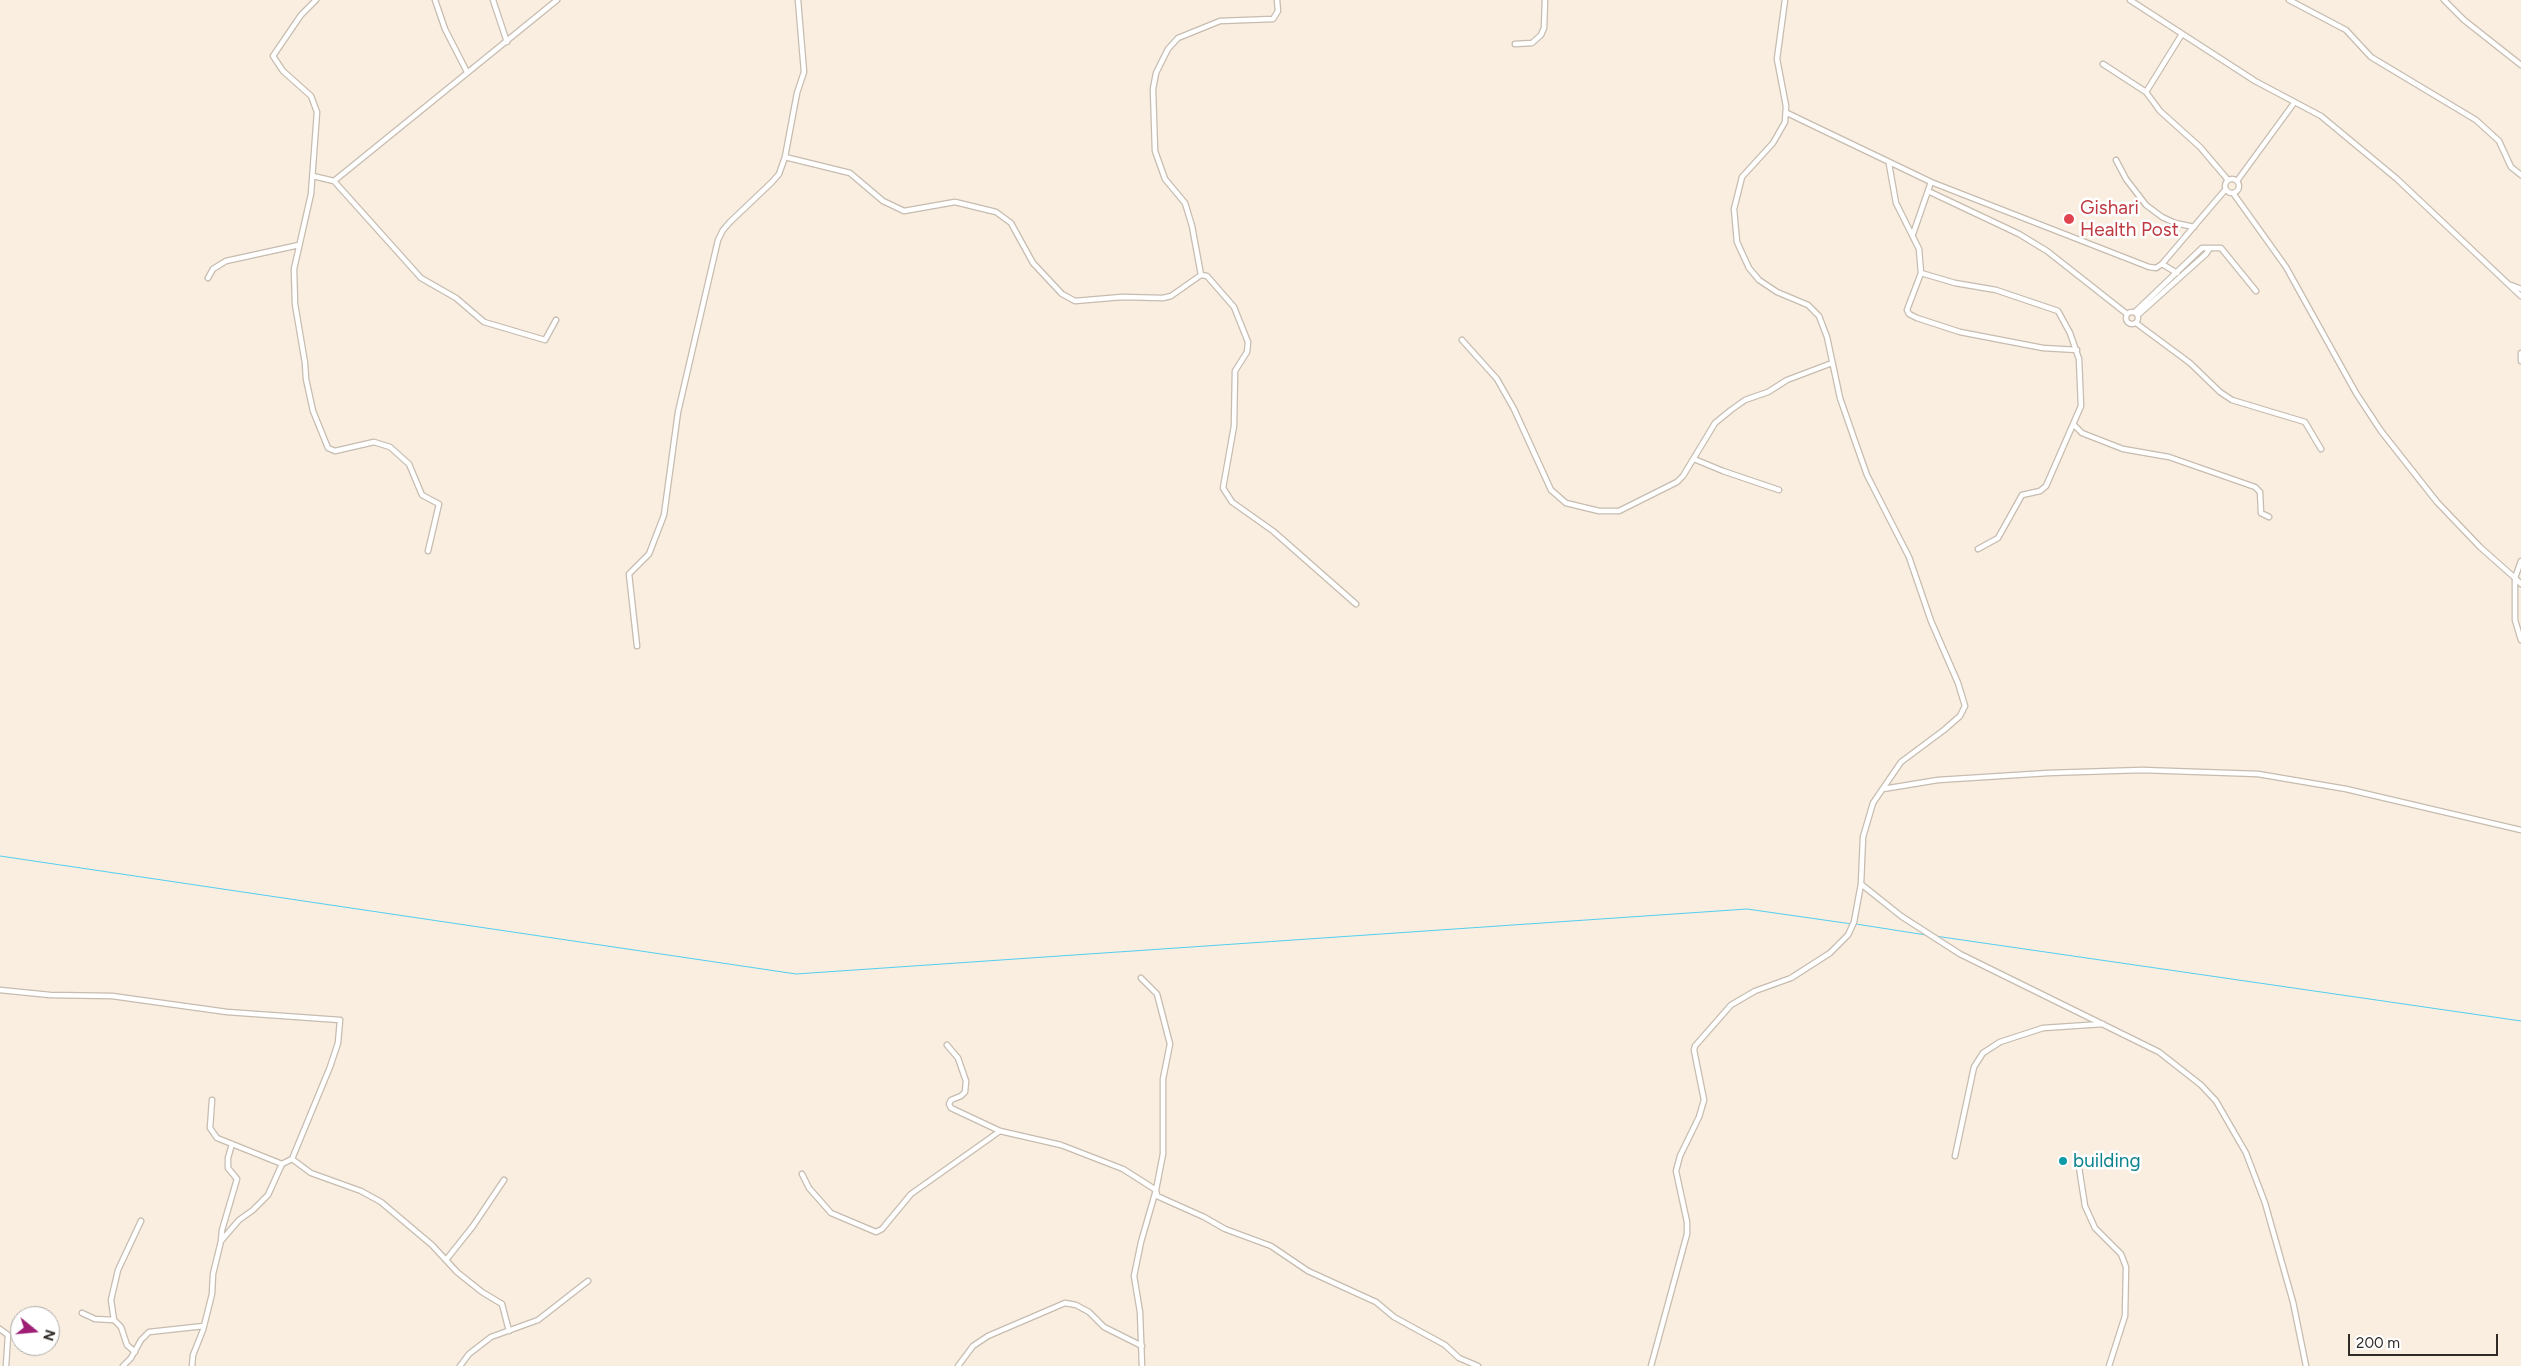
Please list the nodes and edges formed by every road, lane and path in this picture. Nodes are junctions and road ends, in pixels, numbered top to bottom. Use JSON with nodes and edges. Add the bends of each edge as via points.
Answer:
{"nodes":[{"id":1,"x":316,"y":0,"type":"edge"},
{"id":2,"x":435,"y":0,"type":"edge"},
{"id":3,"x":493,"y":0,"type":"edge"},
{"id":4,"x":557,"y":0,"type":"edge"},
{"id":5,"x":798,"y":0,"type":"edge"},
{"id":6,"x":1277,"y":0,"type":"edge"},
{"id":7,"x":1545,"y":0,"type":"edge"},
{"id":8,"x":1785,"y":0,"type":"edge"},
{"id":9,"x":2130,"y":0,"type":"edge"},
{"id":10,"x":2290,"y":0,"type":"edge"},
{"id":11,"x":2444,"y":0,"type":"edge"},
{"id":12,"x":2182,"y":34,"type":"junction"},
{"id":13,"x":507,"y":42,"type":"junction"},
{"id":14,"x":1515,"y":44,"type":"dead end"},
{"id":15,"x":2103,"y":64,"type":"dead end"},
{"id":16,"x":2521,"y":65,"type":"edge"},
{"id":17,"x":467,"y":72,"type":"junction"},
{"id":18,"x":2146,"y":92,"type":"junction"},
{"id":19,"x":2294,"y":103,"type":"junction"},
{"id":20,"x":1787,"y":113,"type":"junction"},
{"id":21,"x":785,"y":157,"type":"junction"},
{"id":22,"x":2116,"y":160,"type":"dead end"},
{"id":23,"x":1889,"y":164,"type":"junction"},
{"id":24,"x":2521,"y":175,"type":"edge"},
{"id":25,"x":313,"y":176,"type":"junction"},
{"id":26,"x":2228,"y":180,"type":"junction"},
{"id":27,"x":334,"y":181,"type":"junction"},
{"id":28,"x":2237,"y":181,"type":"junction"},
{"id":29,"x":1931,"y":182,"type":"junction"},
{"id":30,"x":2225,"y":190,"type":"junction"},
{"id":31,"x":1928,"y":191,"type":"junction"},
{"id":32,"x":2233,"y":194,"type":"junction"},
{"id":33,"x":2194,"y":227,"type":"junction"},
{"id":34,"x":1913,"y":234,"type":"junction"},
{"id":35,"x":299,"y":244,"type":"junction"},
{"id":36,"x":2210,"y":248,"type":"junction"},
{"id":37,"x":2162,"y":264,"type":"junction"},
{"id":38,"x":2177,"y":272,"type":"junction"},
{"id":39,"x":1922,"y":273,"type":"junction"},
{"id":40,"x":1200,"y":275,"type":"junction"},
{"id":41,"x":208,"y":278,"type":"dead end"},
{"id":42,"x":2508,"y":283,"type":"junction"},
{"id":43,"x":2521,"y":289,"type":"edge"},
{"id":44,"x":2256,"y":290,"type":"dead end"},
{"id":45,"x":2521,"y":296,"type":"edge"},
{"id":46,"x":2127,"y":314,"type":"junction"},
{"id":47,"x":2137,"y":314,"type":"junction"},
{"id":48,"x":556,"y":320,"type":"dead end"},
{"id":49,"x":2136,"y":323,"type":"junction"},
{"id":50,"x":1462,"y":340,"type":"dead end"},
{"id":51,"x":2077,"y":350,"type":"junction"},
{"id":52,"x":2521,"y":352,"type":"edge"},
{"id":53,"x":2521,"y":361,"type":"edge"},
{"id":54,"x":1832,"y":363,"type":"junction"},
{"id":55,"x":2074,"y":425,"type":"junction"},
{"id":56,"x":2320,"y":448,"type":"dead end"},
{"id":57,"x":1694,"y":459,"type":"junction"},
{"id":58,"x":1779,"y":490,"type":"dead end"},
{"id":59,"x":2269,"y":517,"type":"dead end"},
{"id":60,"x":1978,"y":549,"type":"dead end"},
{"id":61,"x":428,"y":551,"type":"dead end"},
{"id":62,"x":2521,"y":561,"type":"edge"},
{"id":63,"x":2515,"y":578,"type":"junction"},
{"id":64,"x":2521,"y":584,"type":"edge"},
{"id":65,"x":1356,"y":604,"type":"dead end"},
{"id":66,"x":2521,"y":640,"type":"edge"},
{"id":67,"x":637,"y":646,"type":"dead end"},
{"id":68,"x":1883,"y":789,"type":"junction"},
{"id":69,"x":2521,"y":830,"type":"edge"},
{"id":70,"x":1861,"y":884,"type":"junction"},
{"id":71,"x":1141,"y":978,"type":"dead end"},
{"id":72,"x":0,"y":990,"type":"edge"},
{"id":73,"x":2105,"y":1024,"type":"junction"},
{"id":74,"x":947,"y":1045,"type":"dead end"},
{"id":75,"x":212,"y":1100,"type":"dead end"},
{"id":76,"x":1000,"y":1130,"type":"junction"},
{"id":77,"x":232,"y":1144,"type":"junction"},
{"id":78,"x":1956,"y":1156,"type":"dead end"},
{"id":79,"x":292,"y":1159,"type":"junction"},
{"id":80,"x":2078,"y":1161,"type":"dead end"},
{"id":81,"x":282,"y":1164,"type":"junction"},
{"id":82,"x":802,"y":1174,"type":"dead end"},
{"id":83,"x":504,"y":1180,"type":"dead end"},
{"id":84,"x":1156,"y":1190,"type":"junction"},
{"id":85,"x":141,"y":1221,"type":"dead end"},
{"id":86,"x":221,"y":1241,"type":"junction"},
{"id":87,"x":446,"y":1260,"type":"junction"},
{"id":88,"x":588,"y":1281,"type":"dead end"},
{"id":89,"x":82,"y":1313,"type":"dead end"},
{"id":90,"x":114,"y":1320,"type":"junction"},
{"id":91,"x":204,"y":1326,"type":"junction"},
{"id":92,"x":0,"y":1330,"type":"edge"},
{"id":93,"x":509,"y":1331,"type":"junction"},
{"id":94,"x":1142,"y":1346,"type":"junction"},
{"id":95,"x":135,"y":1352,"type":"junction"},
{"id":96,"x":6,"y":1366,"type":"edge"},
{"id":97,"x":123,"y":1366,"type":"edge"},
{"id":98,"x":192,"y":1366,"type":"edge"},
{"id":99,"x":460,"y":1366,"type":"edge"},
{"id":100,"x":958,"y":1366,"type":"edge"},
{"id":101,"x":1142,"y":1366,"type":"edge"},
{"id":102,"x":1478,"y":1366,"type":"edge"},
{"id":103,"x":1651,"y":1366,"type":"edge"},
{"id":104,"x":2109,"y":1366,"type":"edge"},
{"id":105,"x":2306,"y":1366,"type":"edge"}],
"edges":[{"from":1,"to":25,"type":"street","via":[[301,15],[273,56],[275,63],[311,96],[316,105]]},
{"from":2,"to":17,"type":"street"},
{"from":3,"to":13,"type":"street"},
{"from":4,"to":13,"type":"street"},
{"from":5,"to":21,"type":"street","via":[[804,72]]},
{"from":6,"to":40,"type":"street","via":[[1278,11],[1273,19],[1220,21],[1178,38],[1168,49],[1156,73],[1153,89],[1155,151],[1165,179],[1185,203]]},
{"from":7,"to":14,"type":"street","via":[[1541,35],[1532,43]]},
{"from":8,"to":20,"type":"street","via":[[1776,59]]},
{"from":9,"to":12,"type":"street"},
{"from":10,"to":24,"type":"street","via":[[2346,30],[2371,57],[2476,120],[2499,142],[2512,167]]},
{"from":11,"to":16,"type":"street"},
{"from":12,"to":18,"type":"street"},
{"from":12,"to":19,"type":"street"},
{"from":13,"to":17,"type":"street"},
{"from":15,"to":18,"type":"street"},
{"from":17,"to":27,"type":"street"},
{"from":18,"to":26,"type":"street","via":[[2160,111],[2200,147]]},
{"from":19,"to":28,"type":"street"},
{"from":19,"to":42,"type":"street","via":[[2321,116],[2372,158]]},
{"from":20,"to":23,"type":"street"},
{"from":20,"to":54,"type":"street","via":[[1783,128],[1742,177],[1734,209],[1736,238],[1745,261],[1760,280],[1814,310],[1825,331]]},
{"from":21,"to":40,"type":"street","via":[[850,173],[883,202],[904,211],[955,202],[996,212],[1011,223],[1033,263],[1062,294],[1075,302],[1122,297],[1163,298],[1171,296]]},
{"from":21,"to":67,"type":"street","via":[[779,174],[723,230],[718,240],[678,412],[664,515],[650,554],[629,574]]},
{"from":22,"to":33,"type":"street","via":[[2146,205],[2175,223]]},
{"from":23,"to":29,"type":"street"},
{"from":23,"to":34,"type":"street","via":[[1896,203]]},
{"from":25,"to":27,"type":"street"},
{"from":25,"to":35,"type":"street"},
{"from":26,"to":28,"type":"street"},
{"from":26,"to":30,"type":"street"},
{"from":27,"to":48,"type":"street","via":[[419,277],[456,298],[478,318],[545,340]]},
{"from":28,"to":32,"type":"street","via":[[2239,187]]},
{"from":29,"to":31,"type":"street"},
{"from":29,"to":37,"type":"street","via":[[2149,267],[2156,268]]},
{"from":30,"to":32,"type":"street"},
{"from":30,"to":33,"type":"street"},
{"from":31,"to":34,"type":"street"},
{"from":31,"to":46,"type":"street","via":[[2019,234],[2047,251]]},
{"from":32,"to":63,"type":"street","via":[[2286,267],[2356,393],[2381,431],[2437,502]]},
{"from":33,"to":37,"type":"street"},
{"from":34,"to":39,"type":"street"},
{"from":35,"to":41,"type":"street","via":[[226,261],[213,269]]},
{"from":35,"to":61,"type":"street","via":[[294,269],[295,304],[306,379],[324,440],[328,448],[335,451],[374,442],[390,447],[405,458],[422,495],[440,506]]},
{"from":36,"to":38,"type":"street","via":[[2202,248]]},
{"from":36,"to":44,"type":"street","via":[[2221,248]]},
{"from":36,"to":47,"type":"street"},
{"from":37,"to":38,"type":"street"},
{"from":38,"to":47,"type":"street"},
{"from":39,"to":51,"type":"street","via":[[1996,290],[2054,308]]},
{"from":39,"to":51,"type":"street","via":[[1907,310],[1917,318],[1960,332],[2043,348]]},
{"from":40,"to":65,"type":"street","via":[[1207,276],[1234,307],[1248,342],[1235,371],[1234,426],[1223,488],[1232,502],[1273,531]]},
{"from":42,"to":43,"type":"street"},
{"from":42,"to":45,"type":"street"},
{"from":46,"to":47,"type":"street"},
{"from":46,"to":49,"type":"street","via":[[2128,323]]},
{"from":47,"to":49,"type":"street"},
{"from":49,"to":56,"type":"street","via":[[2190,363],[2226,396],[2304,422]]},
{"from":50,"to":57,"type":"street","via":[[1497,379],[1514,408],[1551,490],[1566,503],[1592,510],[1619,511],[1677,482]]},
{"from":51,"to":55,"type":"street","via":[[2082,401]]},
{"from":52,"to":53,"type":"street"},
{"from":54,"to":57,"type":"street","via":[[1740,403],[1715,423]]},
{"from":54,"to":68,"type":"street","via":[[1840,398],[1867,475],[1909,557],[1965,706],[1960,716],[1901,762]]},
{"from":55,"to":59,"type":"street","via":[[2082,433],[2123,449],[2169,457],[2255,487],[2260,492],[2261,513]]},
{"from":55,"to":60,"type":"street","via":[[2043,490],[2022,495],[1998,538]]},
{"from":57,"to":58,"type":"street"},
{"from":62,"to":63,"type":"street"},
{"from":63,"to":64,"type":"street"},
{"from":63,"to":66,"type":"street","via":[[2515,620]]},
{"from":68,"to":69,"type":"street","via":[[1938,780],[2029,774],[2142,770],[2258,774],[2346,789]]},
{"from":68,"to":70,"type":"street","via":[[1866,820]]},
{"from":70,"to":73,"type":"street","via":[[1901,916],[1960,954]]},
{"from":70,"to":103,"type":"street","via":[[1852,927],[1838,946],[1791,978],[1755,991],[1732,1005],[1694,1049],[1704,1100],[1676,1171],[1687,1234]]},
{"from":71,"to":84,"type":"street","via":[[1157,994],[1170,1038],[1163,1079],[1162,1154]]},
{"from":72,"to":79,"type":"street","via":[[112,996],[227,1012],[340,1020],[338,1043],[330,1067]]},
{"from":73,"to":78,"type":"street","via":[[2043,1028],[2000,1042],[1983,1053],[1974,1067]]},
{"from":73,"to":105,"type":"street","via":[[2175,1062],[2202,1085],[2227,1120],[2246,1153],[2268,1212],[2293,1302]]},
{"from":74,"to":76,"type":"street","via":[[958,1058],[966,1082],[965,1092],[951,1100],[951,1108]]},
{"from":75,"to":77,"type":"street","via":[[212,1134]]},
{"from":76,"to":82,"type":"street","via":[[910,1194],[876,1232],[831,1213],[809,1188]]},
{"from":76,"to":84,"type":"street","via":[[1099,1158]]},
{"from":77,"to":81,"type":"street"},
{"from":77,"to":86,"type":"street","via":[[228,1168],[238,1179]]},
{"from":79,"to":81,"type":"street"},
{"from":79,"to":87,"type":"street","via":[[318,1176],[361,1191],[381,1202]]},
{"from":80,"to":104,"type":"street","via":[[2085,1206],[2095,1228],[2121,1254],[2126,1266],[2125,1316]]},
{"from":81,"to":86,"type":"street","via":[[268,1195]]},
{"from":83,"to":87,"type":"street"},
{"from":84,"to":94,"type":"street","via":[[1135,1270]]},
{"from":84,"to":102,"type":"street","via":[[1158,1196],[1182,1209],[1271,1246],[1308,1271],[1376,1302],[1394,1317],[1445,1345],[1459,1358]]},
{"from":85,"to":90,"type":"street","via":[[118,1270],[111,1300]]},
{"from":86,"to":91,"type":"street"},
{"from":87,"to":93,"type":"street","via":[[476,1288],[502,1304]]},
{"from":88,"to":93,"type":"street","via":[[538,1320]]},
{"from":89,"to":90,"type":"street","via":[[95,1319]]},
{"from":90,"to":95,"type":"street","via":[[121,1327],[127,1345]]},
{"from":91,"to":95,"type":"street","via":[[149,1332]]},
{"from":91,"to":98,"type":"street"},
{"from":92,"to":96,"type":"street","via":[[8,1335]]},
{"from":93,"to":99,"type":"street","via":[[490,1337]]},
{"from":94,"to":100,"type":"street","via":[[1104,1327],[1089,1312],[1065,1303],[988,1336],[973,1346]]},
{"from":94,"to":101,"type":"street"},
{"from":95,"to":97,"type":"street"}]}
